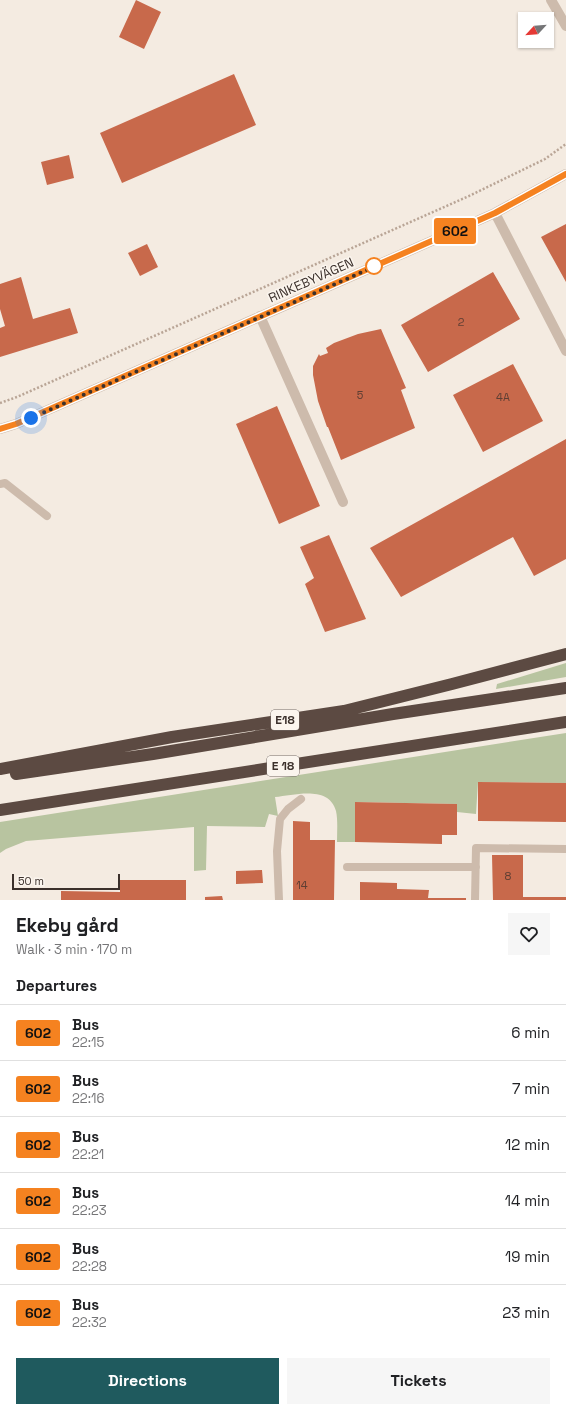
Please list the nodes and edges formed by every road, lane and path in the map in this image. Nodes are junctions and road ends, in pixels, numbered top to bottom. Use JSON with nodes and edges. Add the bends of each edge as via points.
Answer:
{"nodes":[{"id":1,"x":552,"y":0,"type":"edge"},
{"id":2,"x":566,"y":26,"type":"edge"},
{"id":3,"x":566,"y":144,"type":"edge"},
{"id":4,"x":566,"y":174,"type":"edge"},
{"id":5,"x":495,"y":213,"type":"junction"},
{"id":6,"x":260,"y":316,"type":"junction"},
{"id":7,"x":566,"y":351,"type":"edge"},
{"id":8,"x":0,"y":403,"type":"edge"},
{"id":9,"x":0,"y":429,"type":"edge"},
{"id":10,"x":0,"y":484,"type":"edge"},
{"id":11,"x":343,"y":502,"type":"dead end"},
{"id":12,"x":47,"y":516,"type":"dead end"},
{"id":13,"x":566,"y":654,"type":"edge"},
{"id":14,"x":566,"y":688,"type":"edge"},
{"id":15,"x":566,"y":722,"type":"edge"},
{"id":16,"x":0,"y":769,"type":"edge"},
{"id":17,"x":0,"y":776,"type":"edge"},
{"id":18,"x":302,"y":799,"type":"dead end"},
{"id":19,"x":0,"y":810,"type":"edge"},
{"id":20,"x":566,"y":849,"type":"edge"},
{"id":21,"x":347,"y":867,"type":"dead end"},
{"id":22,"x":476,"y":868,"type":"junction"},
{"id":23,"x":279,"y":900,"type":"edge"},
{"id":24,"x":475,"y":900,"type":"edge"}],
"edges":[{"from":1,"to":2,"type":"street"},
{"from":3,"to":8,"type":"path","via":[[546,159],[469,196]]},
{"from":4,"to":5,"type":"street","name":"RINKEBYVÄGEN"},
{"from":5,"to":6,"type":"street","name":"RINKEBYVÄGEN"},
{"from":5,"to":7,"type":"street"},
{"from":6,"to":9,"type":"street","name":"RINKEBYVÄGEN"},
{"from":6,"to":11,"type":"street","name":"RINKEBYVÄGEN"},
{"from":10,"to":12,"type":"lane","via":[[4,483]]},
{"from":13,"to":16,"type":"highway","number":"E18","via":[[344,711],[172,737]]},
{"from":14,"to":17,"type":"highway"},
{"from":15,"to":19,"type":"highway","number":"E 18"},
{"from":18,"to":23,"type":"lane","via":[[288,808],[280,819]]},
{"from":20,"to":22,"type":"lane","via":[[476,848]]},
{"from":21,"to":22,"type":"lane"},
{"from":22,"to":24,"type":"lane"}]}
